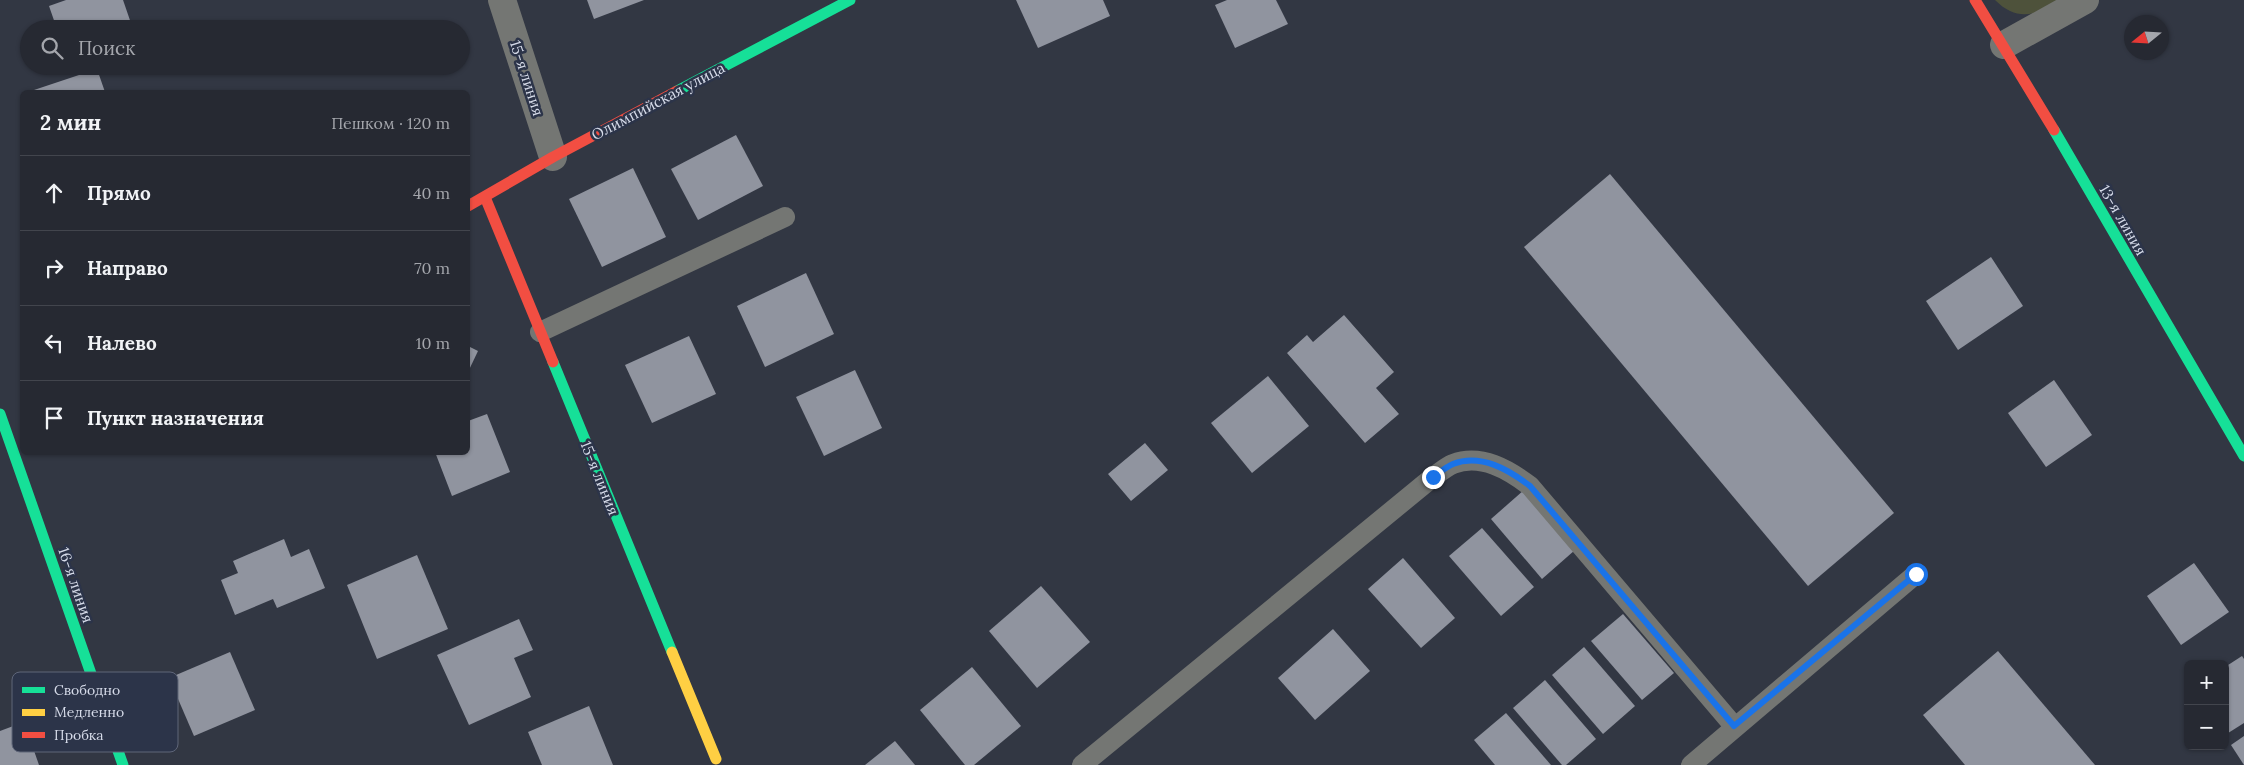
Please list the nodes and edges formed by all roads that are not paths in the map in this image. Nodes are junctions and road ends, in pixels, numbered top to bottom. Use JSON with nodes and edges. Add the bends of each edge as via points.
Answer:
{"nodes":[{"id":1,"x":502,"y":0,"type":"edge"},
{"id":2,"x":850,"y":0,"type":"edge"},
{"id":3,"x":1975,"y":0,"type":"edge"},
{"id":4,"x":2085,"y":0,"type":"edge"},
{"id":5,"x":2004,"y":45,"type":"junction"},
{"id":6,"x":553,"y":157,"type":"junction"},
{"id":7,"x":485,"y":197,"type":"junction"},
{"id":8,"x":470,"y":205,"type":"edge"},
{"id":9,"x":785,"y":216,"type":"dead end"},
{"id":10,"x":540,"y":332,"type":"junction"},
{"id":11,"x":0,"y":414,"type":"edge"},
{"id":12,"x":17,"y":441,"type":"edge"},
{"id":13,"x":22,"y":455,"type":"edge"},
{"id":14,"x":2244,"y":456,"type":"edge"},
{"id":15,"x":1916,"y":574,"type":"dead end"},
{"id":16,"x":93,"y":672,"type":"edge"},
{"id":17,"x":1734,"y":726,"type":"junction"},
{"id":18,"x":119,"y":752,"type":"edge"},
{"id":19,"x":716,"y":759,"type":"dead end"},
{"id":20,"x":123,"y":765,"type":"edge"},
{"id":21,"x":1082,"y":765,"type":"edge"},
{"id":22,"x":1691,"y":765,"type":"edge"}],
"edges":[{"from":1,"to":6,"type":"street","name":"15-я линия"},
{"from":2,"to":6,"type":"street","name":"Олимпийская улица"},
{"from":3,"to":5,"type":"street","name":"13-я линия"},
{"from":4,"to":5,"type":"street"},
{"from":5,"to":14,"type":"street","name":"13-я линия"},
{"from":6,"to":7,"type":"street","name":"Олимпийская улица"},
{"from":7,"to":8,"type":"street","name":"Олимпийская улица"},
{"from":7,"to":10,"type":"street","name":"15-я линия"},
{"from":9,"to":10,"type":"lane"},
{"from":10,"to":19,"type":"street","name":"15-я линия"},
{"from":11,"to":12,"type":"street","name":"16-я линия"},
{"from":13,"to":16,"type":"street","name":"16-я линия"},
{"from":15,"to":17,"type":"lane"},
{"from":17,"to":21,"type":"lane","via":[[1530,486],[1510,471],[1481,461],[1454,464],[1433,477]]},
{"from":17,"to":22,"type":"lane"},
{"from":18,"to":20,"type":"street","name":"16-я линия"}]}
